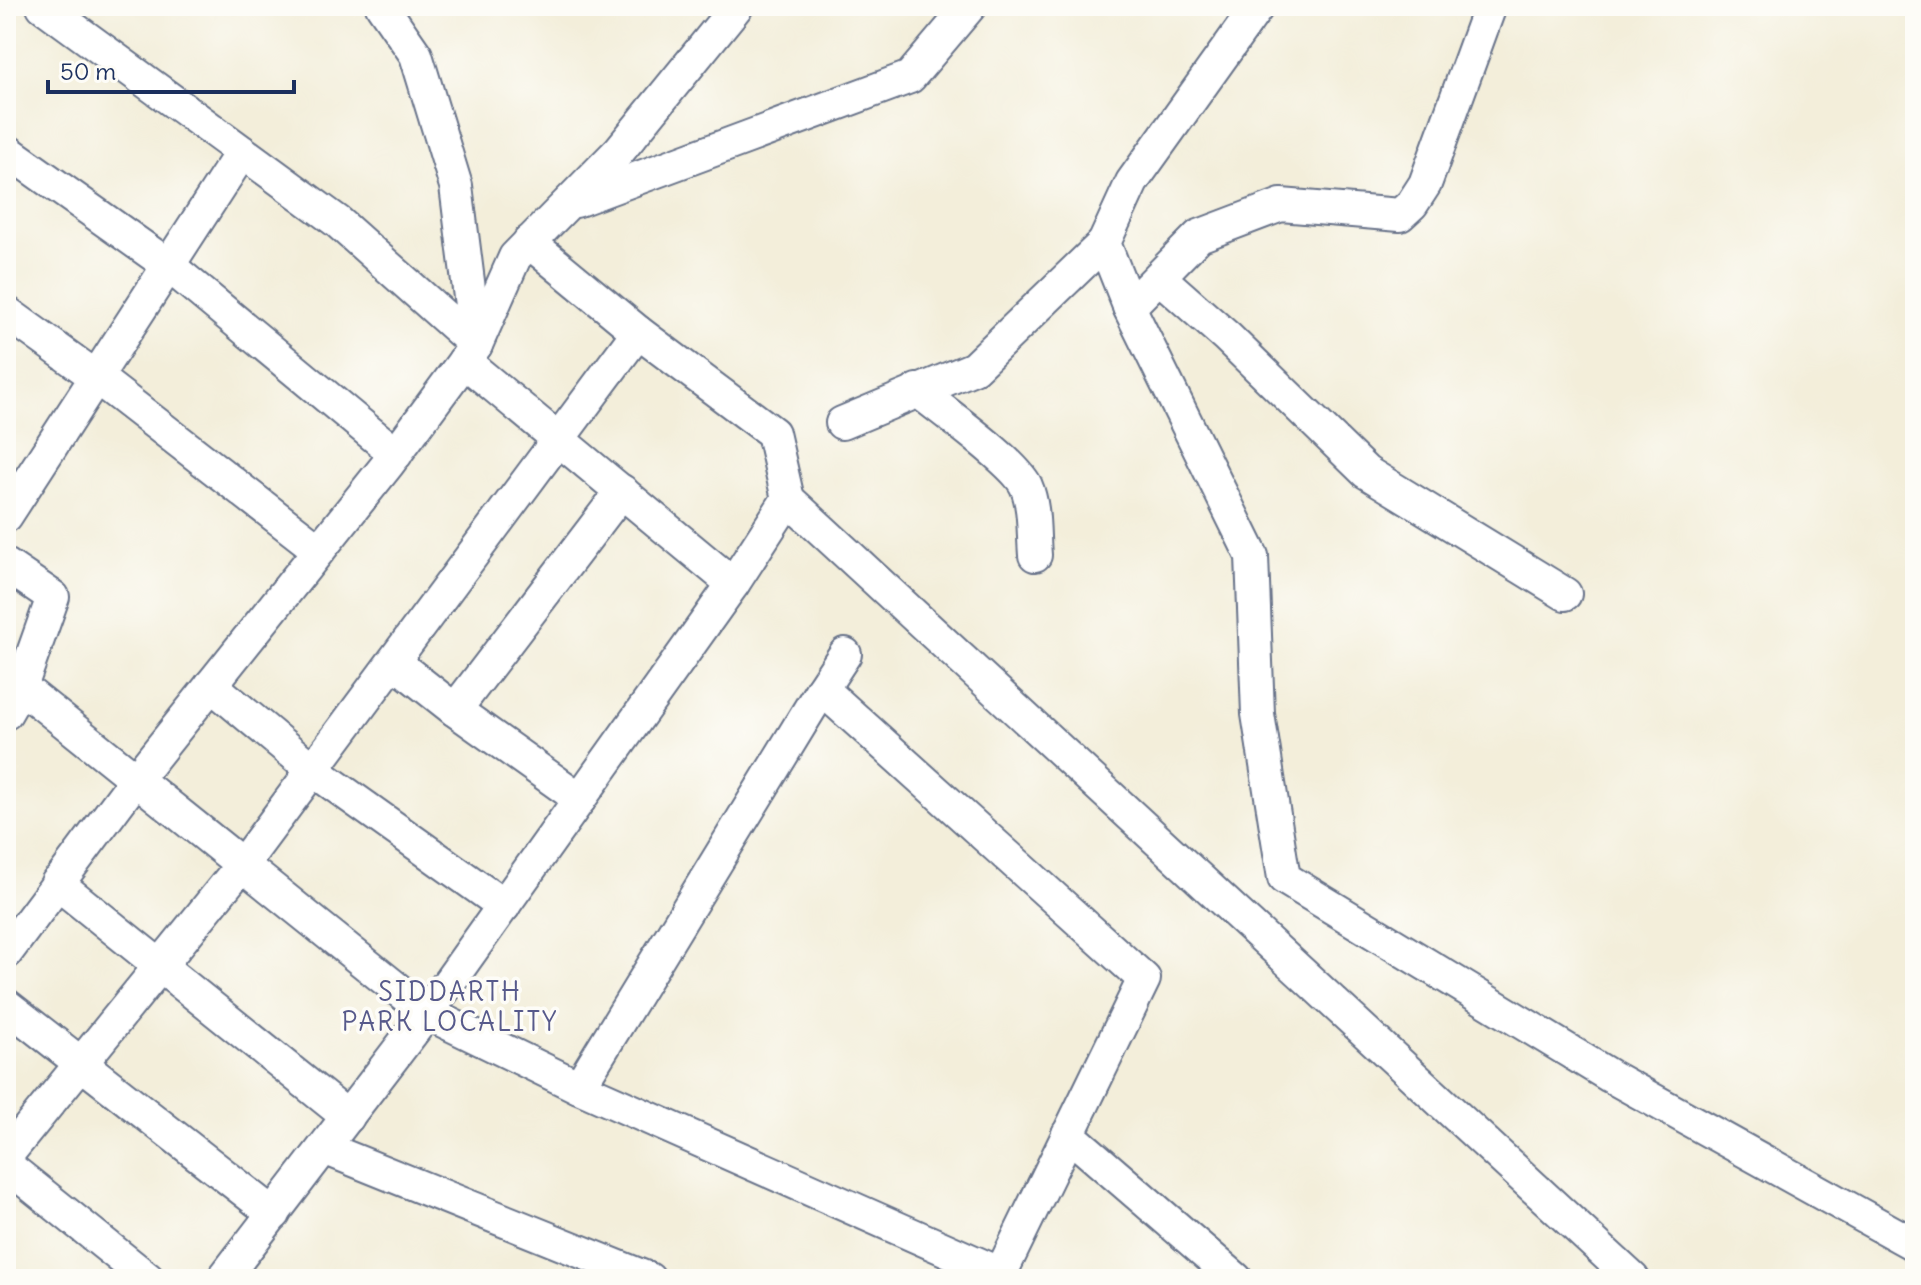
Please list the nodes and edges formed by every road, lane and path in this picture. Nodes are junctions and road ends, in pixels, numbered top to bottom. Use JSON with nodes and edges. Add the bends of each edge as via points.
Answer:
{"nodes":[{"id":1,"x":43,"y":6,"type":"edge"},
{"id":2,"x":382,"y":6,"type":"edge"},
{"id":3,"x":737,"y":6,"type":"edge"},
{"id":4,"x":970,"y":6,"type":"edge"},
{"id":5,"x":1258,"y":6,"type":"edge"},
{"id":6,"x":1490,"y":6,"type":"edge"},
{"id":7,"x":6,"y":150,"type":"edge"},
{"id":8,"x":242,"y":152,"type":"junction"},
{"id":9,"x":565,"y":206,"type":"junction"},
{"id":10,"x":529,"y":242,"type":"junction"},
{"id":11,"x":1104,"y":243,"type":"junction"},
{"id":12,"x":168,"y":265,"type":"junction"},
{"id":13,"x":1159,"y":277,"type":"junction"},
{"id":14,"x":1129,"y":307,"type":"junction"},
{"id":15,"x":6,"y":312,"type":"edge"},
{"id":16,"x":638,"y":332,"type":"junction"},
{"id":17,"x":470,"y":353,"type":"junction"},
{"id":18,"x":96,"y":377,"type":"junction"},
{"id":19,"x":917,"y":390,"type":"junction"},
{"id":20,"x":842,"y":423,"type":"dead end"},
{"id":21,"x":559,"y":439,"type":"junction"},
{"id":22,"x":396,"y":454,"type":"junction"},
{"id":23,"x":16,"y":479,"type":"edge"},
{"id":24,"x":622,"y":491,"type":"junction"},
{"id":25,"x":788,"y":499,"type":"junction"},
{"id":26,"x":6,"y":516,"type":"edge"},
{"id":27,"x":319,"y":550,"type":"junction"},
{"id":28,"x":1035,"y":555,"type":"dead end"},
{"id":29,"x":6,"y":565,"type":"edge"},
{"id":30,"x":733,"y":584,"type":"junction"},
{"id":31,"x":1565,"y":594,"type":"dead end"},
{"id":32,"x":845,"y":654,"type":"dead end"},
{"id":33,"x":394,"y":662,"type":"junction"},
{"id":34,"x":211,"y":685,"type":"junction"},
{"id":35,"x":822,"y":689,"type":"junction"},
{"id":36,"x":13,"y":700,"type":"edge"},
{"id":37,"x":455,"y":710,"type":"junction"},
{"id":38,"x":313,"y":770,"type":"junction"},
{"id":39,"x":136,"y":779,"type":"junction"},
{"id":40,"x":580,"y":799,"type":"junction"},
{"id":41,"x":242,"y":865,"type":"junction"},
{"id":42,"x":57,"y":883,"type":"junction"},
{"id":43,"x":504,"y":906,"type":"junction"},
{"id":44,"x":6,"y":953,"type":"edge"},
{"id":45,"x":159,"y":966,"type":"junction"},
{"id":46,"x":6,"y":1005,"type":"edge"},
{"id":47,"x":427,"y":1013,"type":"junction"},
{"id":48,"x":81,"y":1063,"type":"junction"},
{"id":49,"x":579,"y":1087,"type":"junction"},
{"id":50,"x":348,"y":1117,"type":"junction"},
{"id":51,"x":1068,"y":1134,"type":"junction"},
{"id":52,"x":324,"y":1148,"type":"junction"},
{"id":53,"x":6,"y":1156,"type":"edge"},
{"id":54,"x":6,"y":1165,"type":"edge"},
{"id":55,"x":274,"y":1214,"type":"junction"},
{"id":56,"x":1915,"y":1245,"type":"edge"},
{"id":57,"x":1000,"y":1276,"type":"edge"},
{"id":58,"x":148,"y":1279,"type":"edge"},
{"id":59,"x":223,"y":1279,"type":"edge"},
{"id":60,"x":649,"y":1279,"type":"edge"},
{"id":61,"x":1236,"y":1279,"type":"edge"},
{"id":62,"x":1633,"y":1279,"type":"edge"}],
"edges":[{"from":1,"to":8,"type":"street"},
{"from":2,"to":17,"type":"street","via":[[416,55],[456,186]]},
{"from":3,"to":9,"type":"street","via":[[619,151]]},
{"from":4,"to":9,"type":"street","via":[[910,77]]},
{"from":5,"to":11,"type":"street","via":[[1132,182]]},
{"from":6,"to":13,"type":"street","via":[[1425,184],[1400,215],[1281,205],[1199,236]]},
{"from":7,"to":12,"type":"street"},
{"from":8,"to":12,"type":"street"},
{"from":8,"to":17,"type":"street","via":[[338,222]]},
{"from":9,"to":10,"type":"street"},
{"from":10,"to":16,"type":"street"},
{"from":10,"to":17,"type":"street","via":[[515,257]]},
{"from":11,"to":14,"type":"street"},
{"from":11,"to":19,"type":"street","via":[[974,368]]},
{"from":12,"to":18,"type":"street"},
{"from":12,"to":22,"type":"street"},
{"from":13,"to":14,"type":"street"},
{"from":13,"to":31,"type":"street","via":[[1366,472]]},
{"from":14,"to":56,"type":"street","via":[[1252,556],[1258,714],[1284,878],[1610,1076]]},
{"from":15,"to":18,"type":"street"},
{"from":16,"to":21,"type":"street"},
{"from":16,"to":25,"type":"street","via":[[773,433]]},
{"from":17,"to":21,"type":"street"},
{"from":17,"to":22,"type":"street"},
{"from":18,"to":23,"type":"street"},
{"from":18,"to":27,"type":"street"},
{"from":19,"to":20,"type":"street"},
{"from":19,"to":28,"type":"street","via":[[1025,483]]},
{"from":21,"to":24,"type":"street"},
{"from":21,"to":33,"type":"street"},
{"from":22,"to":27,"type":"street"},
{"from":23,"to":26,"type":"street"},
{"from":24,"to":30,"type":"street"},
{"from":24,"to":37,"type":"street"},
{"from":25,"to":30,"type":"street"},
{"from":25,"to":62,"type":"street"},
{"from":27,"to":34,"type":"street"},
{"from":29,"to":36,"type":"street","via":[[53,597]]},
{"from":30,"to":40,"type":"street"},
{"from":32,"to":35,"type":"street"},
{"from":33,"to":37,"type":"street"},
{"from":33,"to":38,"type":"street"},
{"from":34,"to":38,"type":"street"},
{"from":34,"to":39,"type":"street"},
{"from":35,"to":49,"type":"street"},
{"from":35,"to":51,"type":"street","via":[[1144,979]]},
{"from":36,"to":39,"type":"street"},
{"from":37,"to":40,"type":"street"},
{"from":38,"to":41,"type":"street"},
{"from":38,"to":43,"type":"street"},
{"from":39,"to":41,"type":"street"},
{"from":39,"to":42,"type":"street"},
{"from":40,"to":43,"type":"street"},
{"from":41,"to":45,"type":"street"},
{"from":41,"to":47,"type":"street"},
{"from":42,"to":44,"type":"street"},
{"from":42,"to":45,"type":"street"},
{"from":43,"to":47,"type":"street"},
{"from":45,"to":48,"type":"street"},
{"from":45,"to":50,"type":"street"},
{"from":46,"to":48,"type":"street"},
{"from":47,"to":49,"type":"street"},
{"from":47,"to":50,"type":"street"},
{"from":48,"to":53,"type":"street"},
{"from":48,"to":55,"type":"street"},
{"from":49,"to":57,"type":"street"},
{"from":50,"to":52,"type":"street"},
{"from":51,"to":57,"type":"street"},
{"from":51,"to":61,"type":"street"},
{"from":52,"to":55,"type":"street"},
{"from":52,"to":60,"type":"street"},
{"from":54,"to":58,"type":"street"},
{"from":55,"to":59,"type":"street"}]}
